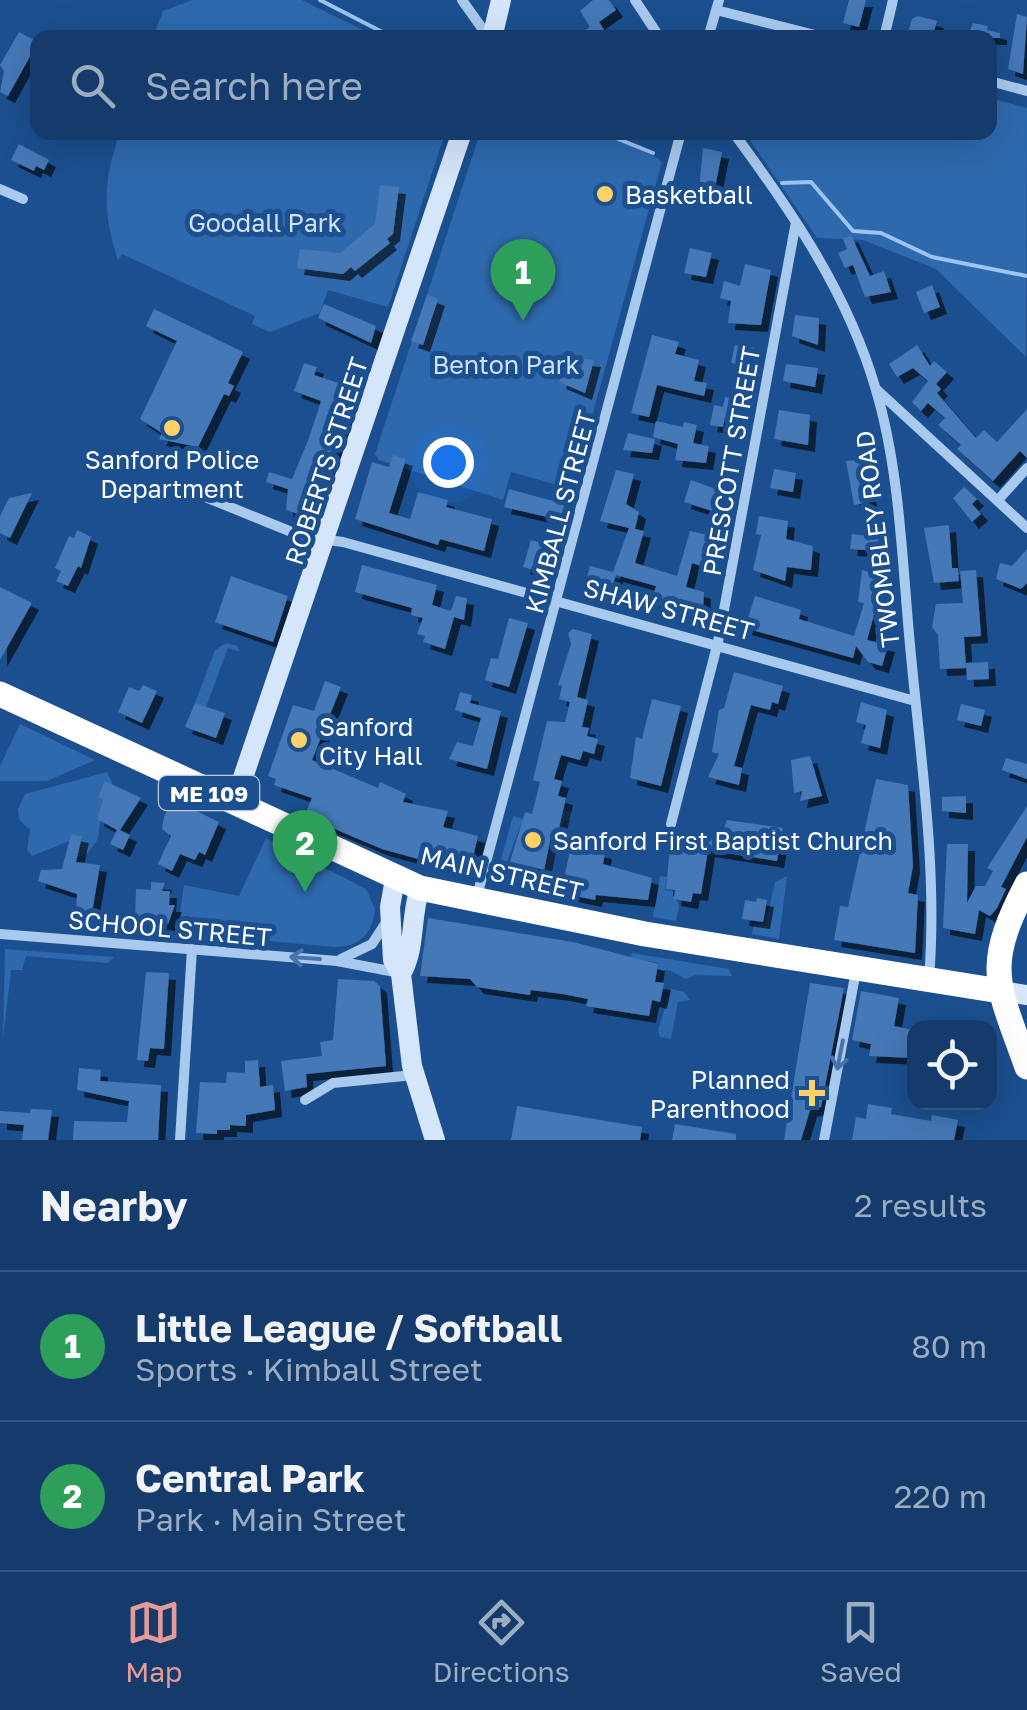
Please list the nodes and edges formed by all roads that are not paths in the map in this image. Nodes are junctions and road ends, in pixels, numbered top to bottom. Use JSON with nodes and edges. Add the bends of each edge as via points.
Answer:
{"nodes":[{"id":1,"x":462,"y":0,"type":"edge"},
{"id":2,"x":501,"y":0,"type":"edge"},
{"id":3,"x":634,"y":0,"type":"edge"},
{"id":4,"x":894,"y":0,"type":"edge"},
{"id":5,"x":718,"y":5,"type":"edge"},
{"id":6,"x":484,"y":30,"type":"edge"},
{"id":7,"x":492,"y":30,"type":"edge"},
{"id":8,"x":655,"y":30,"type":"edge"},
{"id":9,"x":710,"y":30,"type":"edge"},
{"id":10,"x":801,"y":30,"type":"edge"},
{"id":11,"x":886,"y":30,"type":"edge"},
{"id":12,"x":997,"y":83,"type":"edge"},
{"id":13,"x":1027,"y":91,"type":"edge"},
{"id":14,"x":459,"y":140,"type":"edge"},
{"id":15,"x":679,"y":140,"type":"edge"},
{"id":16,"x":738,"y":140,"type":"edge"},
{"id":17,"x":0,"y":188,"type":"edge"},
{"id":18,"x":23,"y":199,"type":"dead end"},
{"id":19,"x":796,"y":221,"type":"junction"},
{"id":20,"x":876,"y":390,"type":"junction"},
{"id":21,"x":1027,"y":468,"type":"edge"},
{"id":22,"x":183,"y":488,"type":"dead end"},
{"id":23,"x":998,"y":500,"type":"junction"},
{"id":24,"x":1027,"y":528,"type":"edge"},
{"id":25,"x":327,"y":539,"type":"junction"},
{"id":26,"x":558,"y":600,"type":"junction"},
{"id":27,"x":718,"y":642,"type":"junction"},
{"id":28,"x":0,"y":694,"type":"edge"},
{"id":29,"x":915,"y":701,"type":"junction"},
{"id":30,"x":234,"y":804,"type":"junction"},
{"id":31,"x":671,"y":824,"type":"dead end"},
{"id":32,"x":408,"y":883,"type":"junction"},
{"id":33,"x":1027,"y":884,"type":"edge"},
{"id":34,"x":476,"y":901,"type":"junction"},
{"id":35,"x":390,"y":915,"type":"junction"},
{"id":36,"x":0,"y":934,"type":"edge"},
{"id":37,"x":192,"y":948,"type":"junction"},
{"id":38,"x":338,"y":960,"type":"junction"},
{"id":39,"x":856,"y":971,"type":"junction"},
{"id":40,"x":401,"y":974,"type":"junction"},
{"id":41,"x":928,"y":980,"type":"junction"},
{"id":42,"x":1000,"y":991,"type":"junction"},
{"id":43,"x":1027,"y":995,"type":"edge"},
{"id":44,"x":1027,"y":1066,"type":"edge"},
{"id":45,"x":414,"y":1076,"type":"junction"},
{"id":46,"x":305,"y":1100,"type":"dead end"},
{"id":47,"x":180,"y":1140,"type":"edge"},
{"id":48,"x":435,"y":1140,"type":"edge"},
{"id":49,"x":824,"y":1140,"type":"edge"}],
"edges":[{"from":1,"to":6,"type":"street"},
{"from":2,"to":7,"type":"street"},
{"from":3,"to":8,"type":"street"},
{"from":4,"to":11,"type":"street"},
{"from":5,"to":9,"type":"street"},
{"from":5,"to":10,"type":"street"},
{"from":12,"to":13,"type":"street"},
{"from":14,"to":25,"type":"street","name":"ROBERTS STREET"},
{"from":15,"to":26,"type":"street","name":"KIMBALL STREET"},
{"from":16,"to":19,"type":"street","name":"TWOMBLEY ROAD"},
{"from":17,"to":18,"type":"street"},
{"from":19,"to":20,"type":"street","name":"TWOMBLEY ROAD","via":[[835,286]]},
{"from":19,"to":27,"type":"street","name":"PRESCOTT STREET"},
{"from":20,"to":23,"type":"street"},
{"from":20,"to":29,"type":"street","name":"TWOMBLEY ROAD","via":[[891,461]]},
{"from":21,"to":23,"type":"street"},
{"from":22,"to":25,"type":"street","name":"SHAW STREET","via":[[304,537]]},
{"from":23,"to":24,"type":"street"},
{"from":25,"to":26,"type":"street","name":"SHAW STREET"},
{"from":25,"to":30,"type":"street","name":"ROBERTS STREET"},
{"from":26,"to":27,"type":"street","name":"SHAW STREET"},
{"from":26,"to":34,"type":"street","name":"KIMBALL STREET"},
{"from":27,"to":29,"type":"street","name":"SHAW STREET"},
{"from":27,"to":31,"type":"street","name":"PRESCOTT STREET"},
{"from":28,"to":30,"type":"highway","name":"MAIN STREET","number":"ME 109"},
{"from":29,"to":41,"type":"street","name":"TWOMBLEY ROAD","via":[[930,888]]},
{"from":30,"to":32,"type":"highway","name":"MAIN STREET","number":"ME 109"},
{"from":32,"to":34,"type":"highway","name":"MAIN STREET","number":"ME 109"},
{"from":32,"to":35,"type":"street"},
{"from":32,"to":40,"type":"street","via":[[409,960]]},
{"from":33,"to":42,"type":"highway","via":[[1000,943]]},
{"from":34,"to":39,"type":"highway","name":"MAIN STREET","number":"ME 109"},
{"from":35,"to":38,"type":"street","via":[[372,944]]},
{"from":35,"to":40,"type":"street","via":[[393,960]]},
{"from":36,"to":37,"type":"street","name":"SCHOOL STREET"},
{"from":38,"to":37,"type":"street","name":"SCHOOL STREET","one_way":true},
{"from":37,"to":47,"type":"street"},
{"from":38,"to":40,"type":"street","name":"SCHOOL STREET"},
{"from":39,"to":41,"type":"highway","name":"MAIN STREET","number":"ME 109"},
{"from":39,"to":49,"type":"street","one_way":true},
{"from":40,"to":45,"type":"street"},
{"from":41,"to":42,"type":"highway","name":"MAIN STREET","number":"ME 109"},
{"from":42,"to":43,"type":"street","name":"MAIN STREET","number":"ME 109"},
{"from":42,"to":44,"type":"highway"},
{"from":45,"to":46,"type":"street","via":[[326,1085]]},
{"from":45,"to":48,"type":"street"}]}
